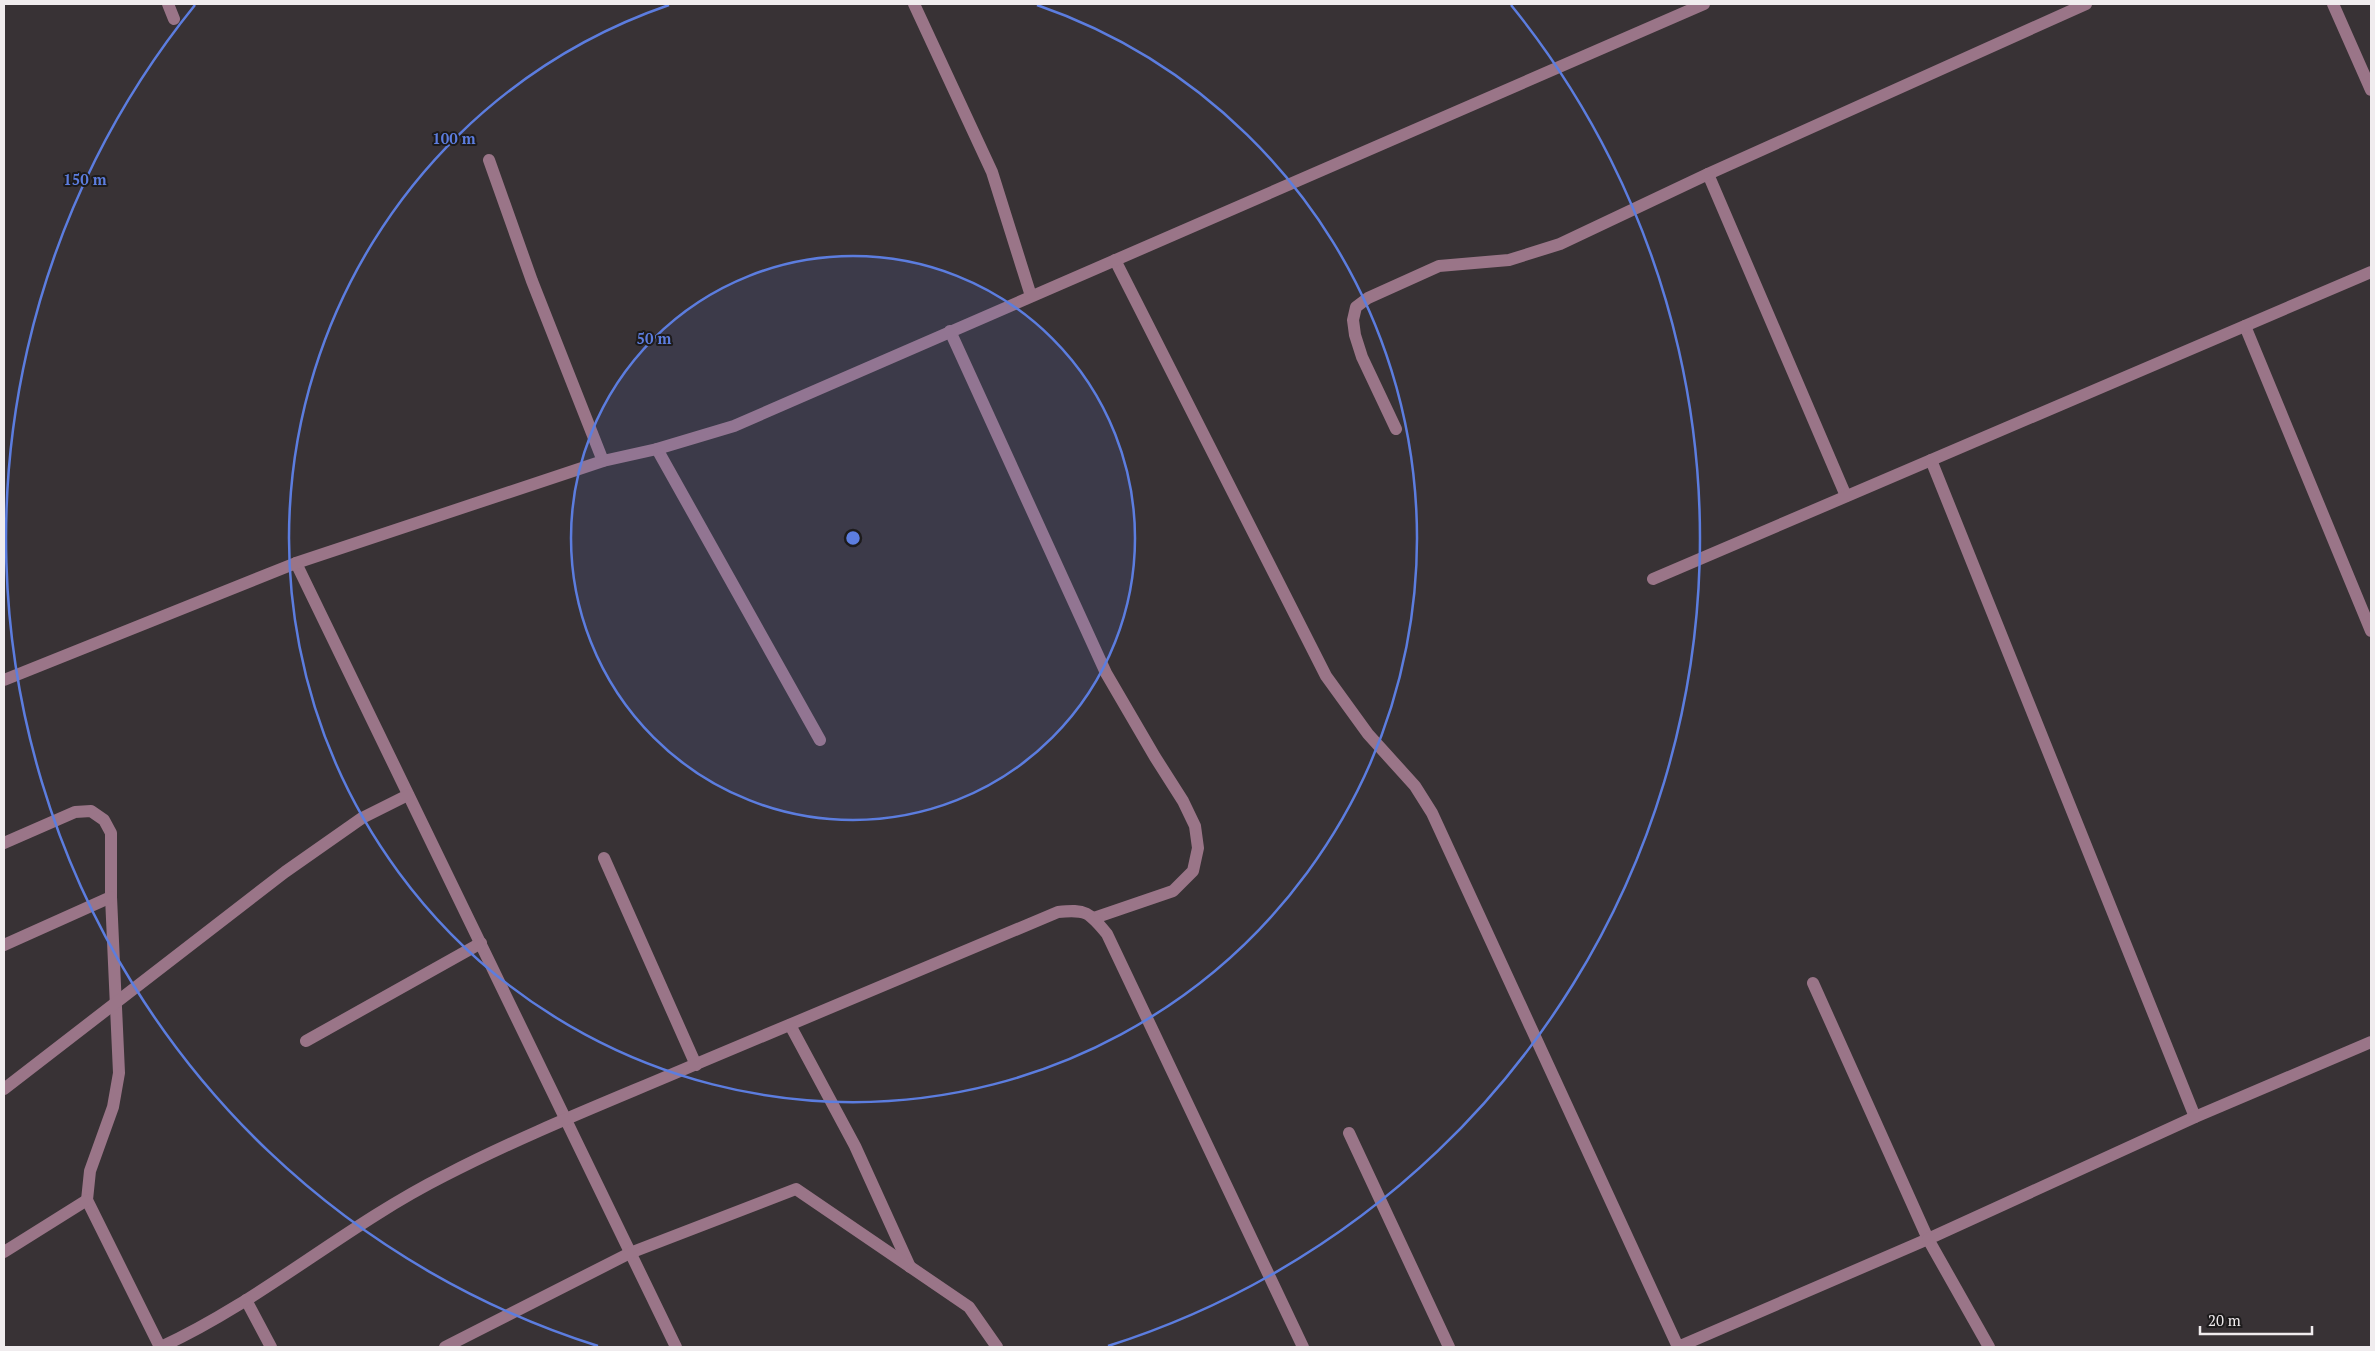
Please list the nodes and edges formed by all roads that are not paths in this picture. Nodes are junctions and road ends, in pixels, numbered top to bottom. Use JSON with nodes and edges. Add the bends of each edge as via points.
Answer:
{"nodes":[{"id":1,"x":168,"y":4,"type":"edge"},
{"id":2,"x":914,"y":4,"type":"edge"},
{"id":3,"x":1704,"y":4,"type":"edge"},
{"id":4,"x":2086,"y":4,"type":"edge"},
{"id":5,"x":2333,"y":4,"type":"edge"},
{"id":6,"x":174,"y":19,"type":"dead end"},
{"id":7,"x":2371,"y":90,"type":"edge"},
{"id":8,"x":489,"y":160,"type":"dead end"},
{"id":9,"x":1708,"y":174,"type":"junction"},
{"id":10,"x":1115,"y":260,"type":"junction"},
{"id":11,"x":2371,"y":272,"type":"edge"},
{"id":12,"x":1031,"y":296,"type":"junction"},
{"id":13,"x":2245,"y":326,"type":"junction"},
{"id":14,"x":950,"y":331,"type":"junction"},
{"id":15,"x":1396,"y":429,"type":"dead end"},
{"id":16,"x":657,"y":450,"type":"junction"},
{"id":17,"x":1931,"y":460,"type":"junction"},
{"id":18,"x":603,"y":461,"type":"junction"},
{"id":19,"x":1846,"y":496,"type":"junction"},
{"id":20,"x":296,"y":563,"type":"junction"},
{"id":21,"x":1653,"y":579,"type":"dead end"},
{"id":22,"x":2371,"y":631,"type":"edge"},
{"id":23,"x":4,"y":680,"type":"edge"},
{"id":24,"x":820,"y":740,"type":"dead end"},
{"id":25,"x":408,"y":795,"type":"junction"},
{"id":26,"x":4,"y":843,"type":"edge"},
{"id":27,"x":604,"y":858,"type":"dead end"},
{"id":28,"x":111,"y":897,"type":"junction"},
{"id":29,"x":1094,"y":918,"type":"junction"},
{"id":30,"x":480,"y":943,"type":"junction"},
{"id":31,"x":4,"y":945,"type":"edge"},
{"id":32,"x":1813,"y":983,"type":"dead end"},
{"id":33,"x":115,"y":1000,"type":"junction"},
{"id":34,"x":790,"y":1025,"type":"junction"},
{"id":35,"x":306,"y":1041,"type":"dead end"},
{"id":36,"x":2371,"y":1042,"type":"edge"},
{"id":37,"x":696,"y":1065,"type":"junction"},
{"id":38,"x":4,"y":1088,"type":"edge"},
{"id":39,"x":2195,"y":1117,"type":"junction"},
{"id":40,"x":566,"y":1120,"type":"junction"},
{"id":41,"x":1350,"y":1133,"type":"dead end"},
{"id":42,"x":87,"y":1200,"type":"junction"},
{"id":43,"x":1928,"y":1239,"type":"junction"},
{"id":44,"x":4,"y":1252,"type":"edge"},
{"id":45,"x":630,"y":1253,"type":"junction"},
{"id":46,"x":910,"y":1267,"type":"junction"},
{"id":47,"x":246,"y":1300,"type":"junction"},
{"id":48,"x":160,"y":1347,"type":"edge"},
{"id":49,"x":271,"y":1347,"type":"edge"},
{"id":50,"x":445,"y":1347,"type":"edge"},
{"id":51,"x":676,"y":1347,"type":"edge"},
{"id":52,"x":997,"y":1347,"type":"edge"},
{"id":53,"x":1303,"y":1347,"type":"edge"},
{"id":54,"x":1449,"y":1347,"type":"edge"},
{"id":55,"x":1989,"y":1347,"type":"edge"}],
"edges":[{"from":1,"to":6,"type":"street"},
{"from":2,"to":12,"type":"street","via":[[992,172]]},
{"from":3,"to":10,"type":"street"},
{"from":4,"to":9,"type":"street"},
{"from":5,"to":7,"type":"street"},
{"from":8,"to":18,"type":"street","via":[[532,281]]},
{"from":9,"to":15,"type":"street","via":[[1560,244],[1509,260],[1439,266],[1375,294],[1356,307],[1353,320],[1362,357]]},
{"from":9,"to":19,"type":"street"},
{"from":10,"to":12,"type":"street"},
{"from":10,"to":43,"type":"street","via":[[1326,676],[1368,734],[1415,786],[1432,813],[1678,1347]]},
{"from":11,"to":13,"type":"street"},
{"from":12,"to":14,"type":"street"},
{"from":13,"to":17,"type":"street"},
{"from":13,"to":22,"type":"street"},
{"from":14,"to":16,"type":"street","via":[[734,426]]},
{"from":14,"to":29,"type":"street","via":[[1106,674],[1195,826],[1198,848],[1193,871],[1173,891]]},
{"from":16,"to":18,"type":"street"},
{"from":16,"to":24,"type":"street"},
{"from":17,"to":19,"type":"street"},
{"from":17,"to":39,"type":"street"},
{"from":18,"to":20,"type":"street"},
{"from":19,"to":21,"type":"street"},
{"from":20,"to":23,"type":"street"},
{"from":20,"to":25,"type":"street"},
{"from":25,"to":30,"type":"street"},
{"from":25,"to":33,"type":"street","via":[[362,818],[329,840]]},
{"from":26,"to":28,"type":"street","via":[[75,812],[91,811],[104,820],[110,832]]},
{"from":27,"to":37,"type":"street"},
{"from":28,"to":31,"type":"street"},
{"from":28,"to":33,"type":"street"},
{"from":29,"to":34,"type":"street","via":[[1079,910],[1058,912]]},
{"from":29,"to":53,"type":"street","via":[[1107,934]]},
{"from":30,"to":35,"type":"street"},
{"from":30,"to":40,"type":"street"},
{"from":32,"to":43,"type":"street"},
{"from":33,"to":38,"type":"street"},
{"from":33,"to":42,"type":"street","via":[[119,1073],[113,1107],[90,1171]]},
{"from":34,"to":37,"type":"street"},
{"from":34,"to":46,"type":"street","via":[[855,1146]]},
{"from":36,"to":39,"type":"street"},
{"from":37,"to":40,"type":"street"},
{"from":39,"to":43,"type":"street"},
{"from":40,"to":45,"type":"street"},
{"from":40,"to":47,"type":"street","via":[[399,1200]]},
{"from":41,"to":54,"type":"street"},
{"from":42,"to":44,"type":"street"},
{"from":42,"to":48,"type":"street"},
{"from":43,"to":55,"type":"street"},
{"from":45,"to":46,"type":"street","via":[[796,1189]]},
{"from":45,"to":50,"type":"street"},
{"from":45,"to":51,"type":"street"},
{"from":46,"to":52,"type":"street","via":[[969,1307]]},
{"from":47,"to":48,"type":"street","via":[[198,1330]]},
{"from":47,"to":49,"type":"street"}]}
